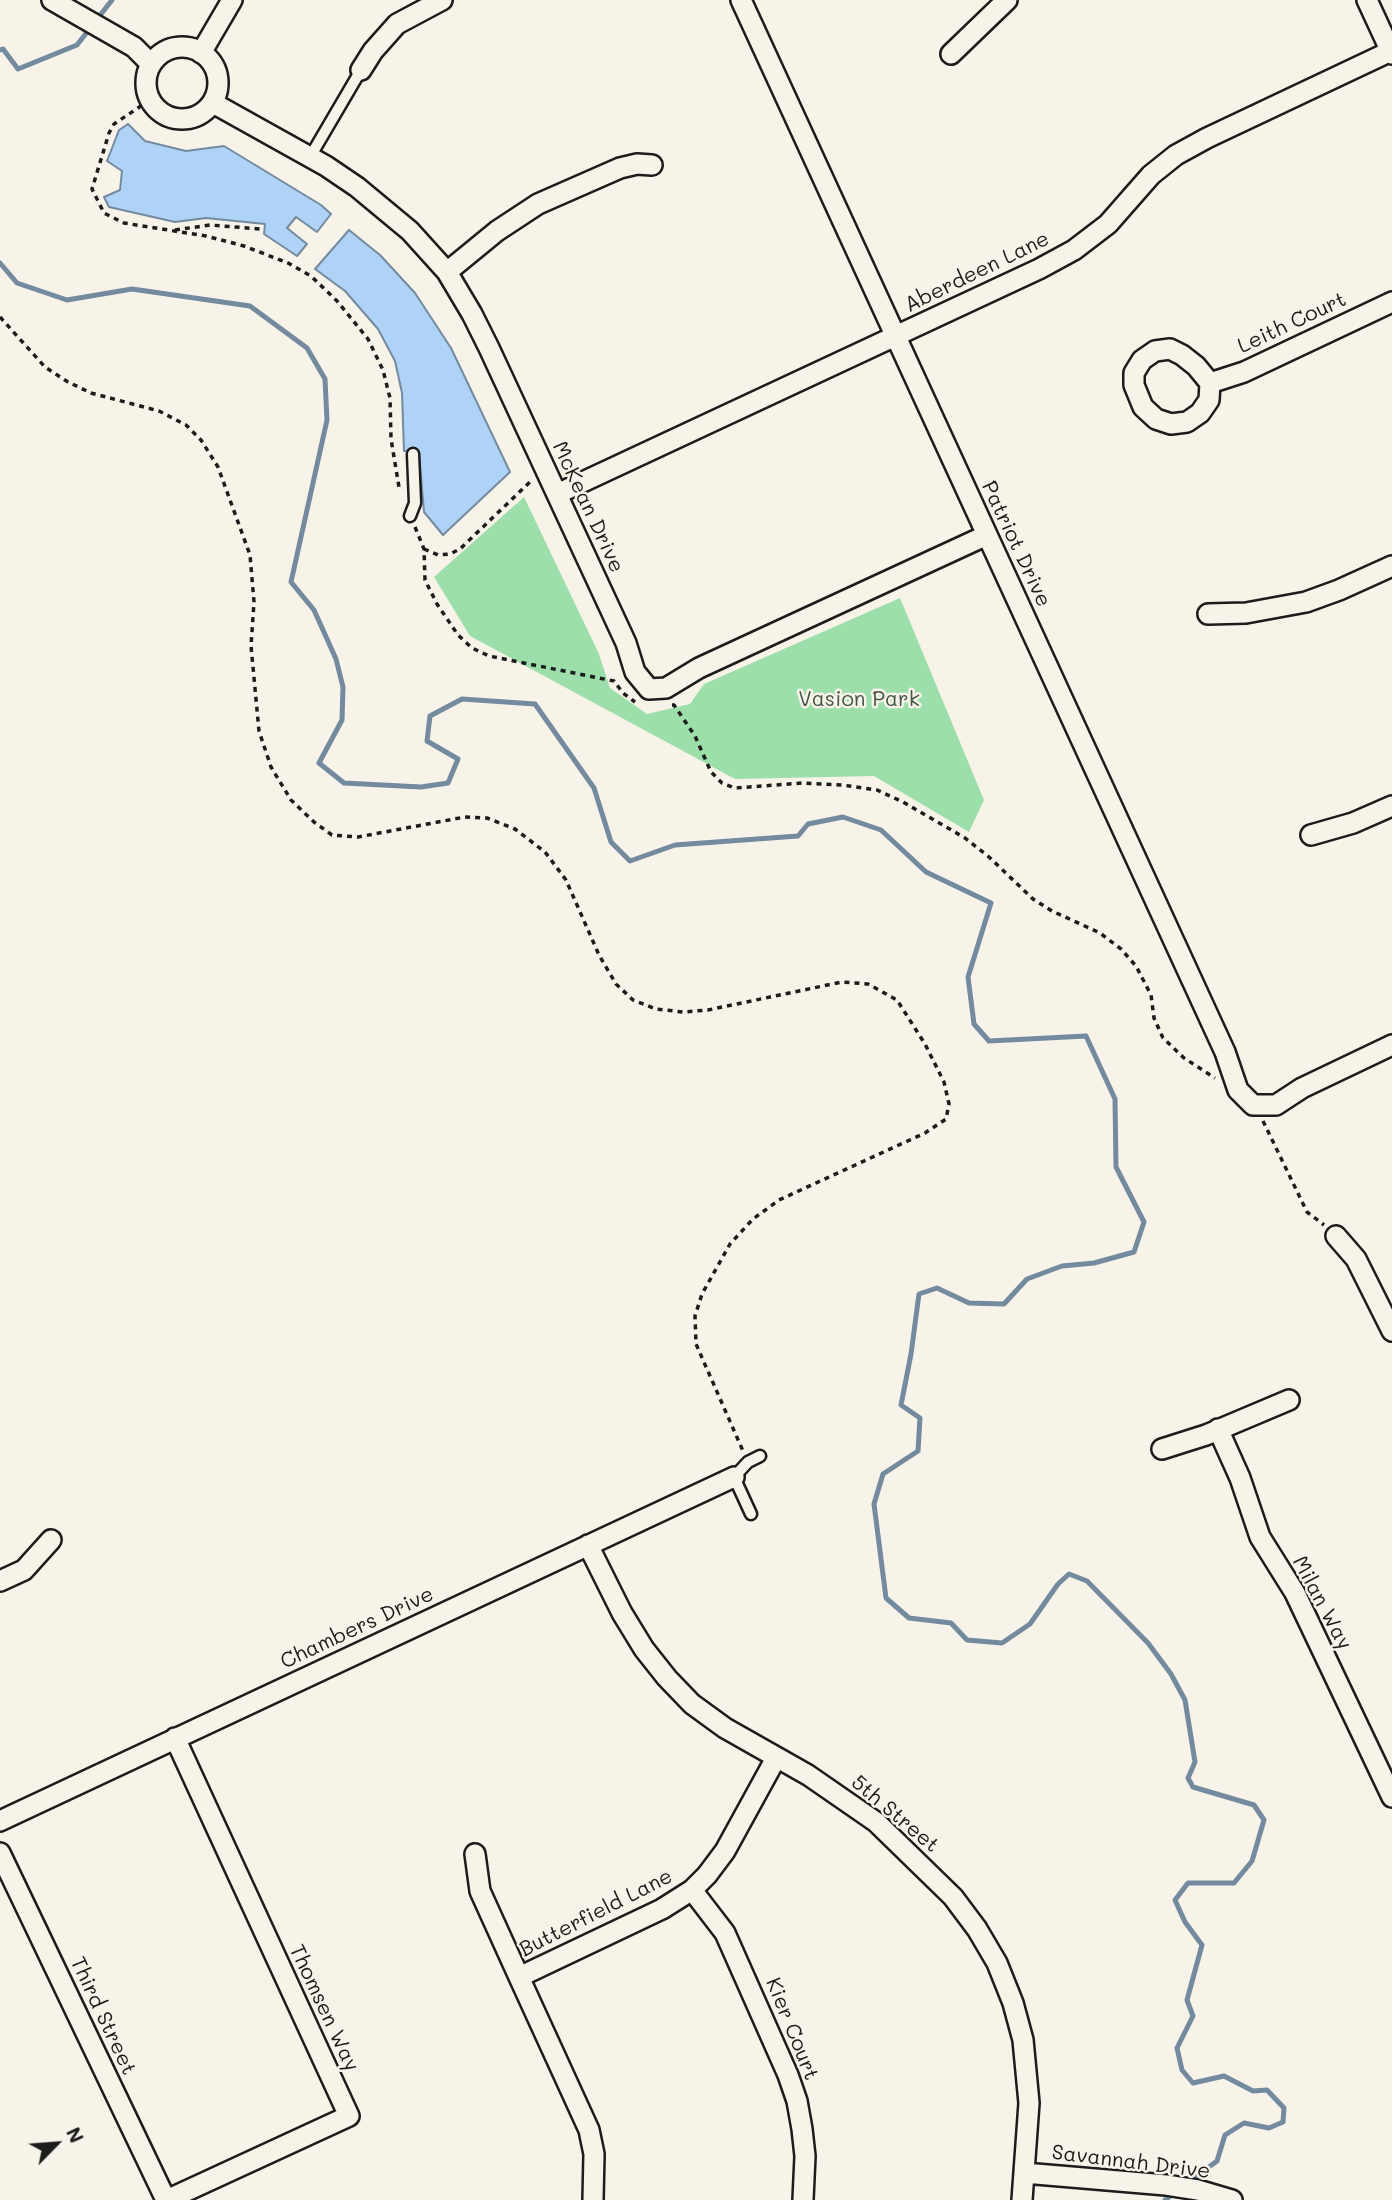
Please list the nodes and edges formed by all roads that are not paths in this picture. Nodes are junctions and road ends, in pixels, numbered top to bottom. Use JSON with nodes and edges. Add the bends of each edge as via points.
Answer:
{"nodes":[{"id":1,"x":52,"y":0,"type":"edge"},
{"id":2,"x":232,"y":0,"type":"edge"},
{"id":3,"x":442,"y":0,"type":"edge"},
{"id":4,"x":741,"y":0,"type":"edge"},
{"id":5,"x":1007,"y":0,"type":"edge"},
{"id":6,"x":1367,"y":0,"type":"edge"},
{"id":7,"x":201,"y":53,"type":"junction"},
{"id":8,"x":1391,"y":53,"type":"edge"},
{"id":9,"x":951,"y":54,"type":"dead end"},
{"id":10,"x":151,"y":64,"type":"junction"},
{"id":11,"x":361,"y":70,"type":"joint"},
{"id":12,"x":212,"y":103,"type":"junction"},
{"id":13,"x":310,"y":157,"type":"junction"},
{"id":14,"x":652,"y":165,"type":"dead end"},
{"id":15,"x":447,"y":272,"type":"junction"},
{"id":16,"x":1392,"y":302,"type":"edge"},
{"id":17,"x":895,"y":336,"type":"junction"},
{"id":18,"x":1210,"y":383,"type":"dead end"},
{"id":19,"x":413,"y":453,"type":"dead end"},
{"id":20,"x":557,"y":494,"type":"junction"},
{"id":21,"x":410,"y":516,"type":"road end"},
{"id":22,"x":987,"y":535,"type":"junction"},
{"id":23,"x":1392,"y":566,"type":"edge"},
{"id":24,"x":1208,"y":614,"type":"dead end"},
{"id":25,"x":1392,"y":806,"type":"edge"},
{"id":26,"x":1311,"y":835,"type":"dead end"},
{"id":27,"x":1392,"y":1045,"type":"edge"},
{"id":28,"x":1336,"y":1236,"type":"road end"},
{"id":29,"x":1392,"y":1331,"type":"edge"},
{"id":30,"x":1289,"y":1400,"type":"dead end"},
{"id":31,"x":1218,"y":1429,"type":"junction"},
{"id":32,"x":1162,"y":1449,"type":"dead end"},
{"id":33,"x":760,"y":1456,"type":"dead end"},
{"id":34,"x":734,"y":1477,"type":"junction"},
{"id":35,"x":751,"y":1514,"type":"dead end"},
{"id":36,"x":51,"y":1540,"type":"dead end"},
{"id":37,"x":588,"y":1545,"type":"junction"},
{"id":38,"x":0,"y":1581,"type":"edge"},
{"id":39,"x":175,"y":1738,"type":"junction"},
{"id":40,"x":776,"y":1758,"type":"junction"},
{"id":41,"x":1392,"y":1797,"type":"edge"},
{"id":42,"x":0,"y":1821,"type":"edge"},
{"id":43,"x":0,"y":1853,"type":"edge"},
{"id":44,"x":475,"y":1854,"type":"dead end"},
{"id":45,"x":692,"y":1890,"type":"junction"},
{"id":46,"x":519,"y":1978,"type":"junction"},
{"id":47,"x":1024,"y":2173,"type":"junction"},
{"id":48,"x":167,"y":2200,"type":"edge"},
{"id":49,"x":593,"y":2200,"type":"edge"},
{"id":50,"x":803,"y":2200,"type":"edge"},
{"id":51,"x":1022,"y":2200,"type":"edge"},
{"id":52,"x":1232,"y":2200,"type":"edge"}],
"edges":[{"from":1,"to":10,"type":"street","via":[[134,47]]},
{"from":2,"to":7,"type":"street"},
{"from":3,"to":11,"type":"street","via":[[397,24]]},
{"from":4,"to":17,"type":"street","name":"Patriot Drive"},
{"from":5,"to":9,"type":"street"},
{"from":6,"to":8,"type":"street"},
{"from":7,"to":10,"type":"street","via":[[174,48]]},
{"from":7,"to":12,"type":"street","via":[[217,75]]},
{"from":8,"to":17,"type":"street","name":"Aberdeen Lane","via":[[1176,155],[1151,175],[1108,224],[1074,250]]},
{"from":10,"to":12,"type":"street","via":[[146,82],[150,100],[163,114],[181,120],[199,116]]},
{"from":11,"to":13,"type":"lane"},
{"from":12,"to":13,"type":"street","name":"McKean Drive"},
{"from":13,"to":15,"type":"street","name":"McKean Drive","via":[[385,208]]},
{"from":14,"to":15,"type":"street","via":[[620,168],[538,204]]},
{"from":15,"to":20,"type":"street","name":"McKean Drive","via":[[484,336]]},
{"from":16,"to":18,"type":"street","name":"Leith Court","via":[[1244,372]]},
{"from":17,"to":20,"type":"street","name":"Aberdeen Lane"},
{"from":17,"to":22,"type":"street","name":"Patriot Drive"},
{"from":19,"to":21,"type":"lane","via":[[415,503]]},
{"from":20,"to":22,"type":"street","name":"McKean Drive","via":[[635,671],[649,689],[666,688],[699,668]]},
{"from":22,"to":27,"type":"street","name":"Patriot Drive","via":[[1225,1052],[1238,1090],[1253,1105],[1276,1105]]},
{"from":23,"to":24,"type":"street","via":[[1306,601],[1246,613]]},
{"from":25,"to":26,"type":"street"},
{"from":28,"to":29,"type":"street","via":[[1356,1259]]},
{"from":30,"to":31,"type":"street"},
{"from":31,"to":32,"type":"street"},
{"from":31,"to":41,"type":"street","name":"Milan Way","via":[[1260,1536],[1295,1593]]},
{"from":33,"to":34,"type":"lane"},
{"from":34,"to":35,"type":"lane"},
{"from":34,"to":37,"type":"street","name":"Chambers Drive"},
{"from":36,"to":38,"type":"street","via":[[24,1570]]},
{"from":37,"to":39,"type":"street","name":"Chambers Drive"},
{"from":37,"to":40,"type":"street","name":"5th Street","via":[[622,1613],[667,1678],[692,1704]]},
{"from":39,"to":42,"type":"street","name":"Chambers Drive"},
{"from":39,"to":48,"type":"street","name":"Thomsen Way","via":[[349,2116]]},
{"from":40,"to":45,"type":"street","name":"Butterfield Lane","via":[[724,1850]]},
{"from":40,"to":47,"type":"street","name":"5th Street","via":[[876,1822],[936,1878],[977,1929],[997,1963],[1023,2040],[1029,2103]]},
{"from":43,"to":48,"type":"street","name":"Third Street"},
{"from":44,"to":46,"type":"street","via":[[480,1891]]},
{"from":45,"to":46,"type":"street","name":"Butterfield Lane"},
{"from":45,"to":50,"type":"street","name":"Kier Court","via":[[725,1933],[788,2075],[802,2129]]},
{"from":46,"to":49,"type":"street","name":"Butterfield Lane","via":[[589,2130],[594,2154]]},
{"from":47,"to":51,"type":"street","name":"5th Street"},
{"from":47,"to":52,"type":"street","name":"Savannah Drive","via":[[1166,2185]]}]}
